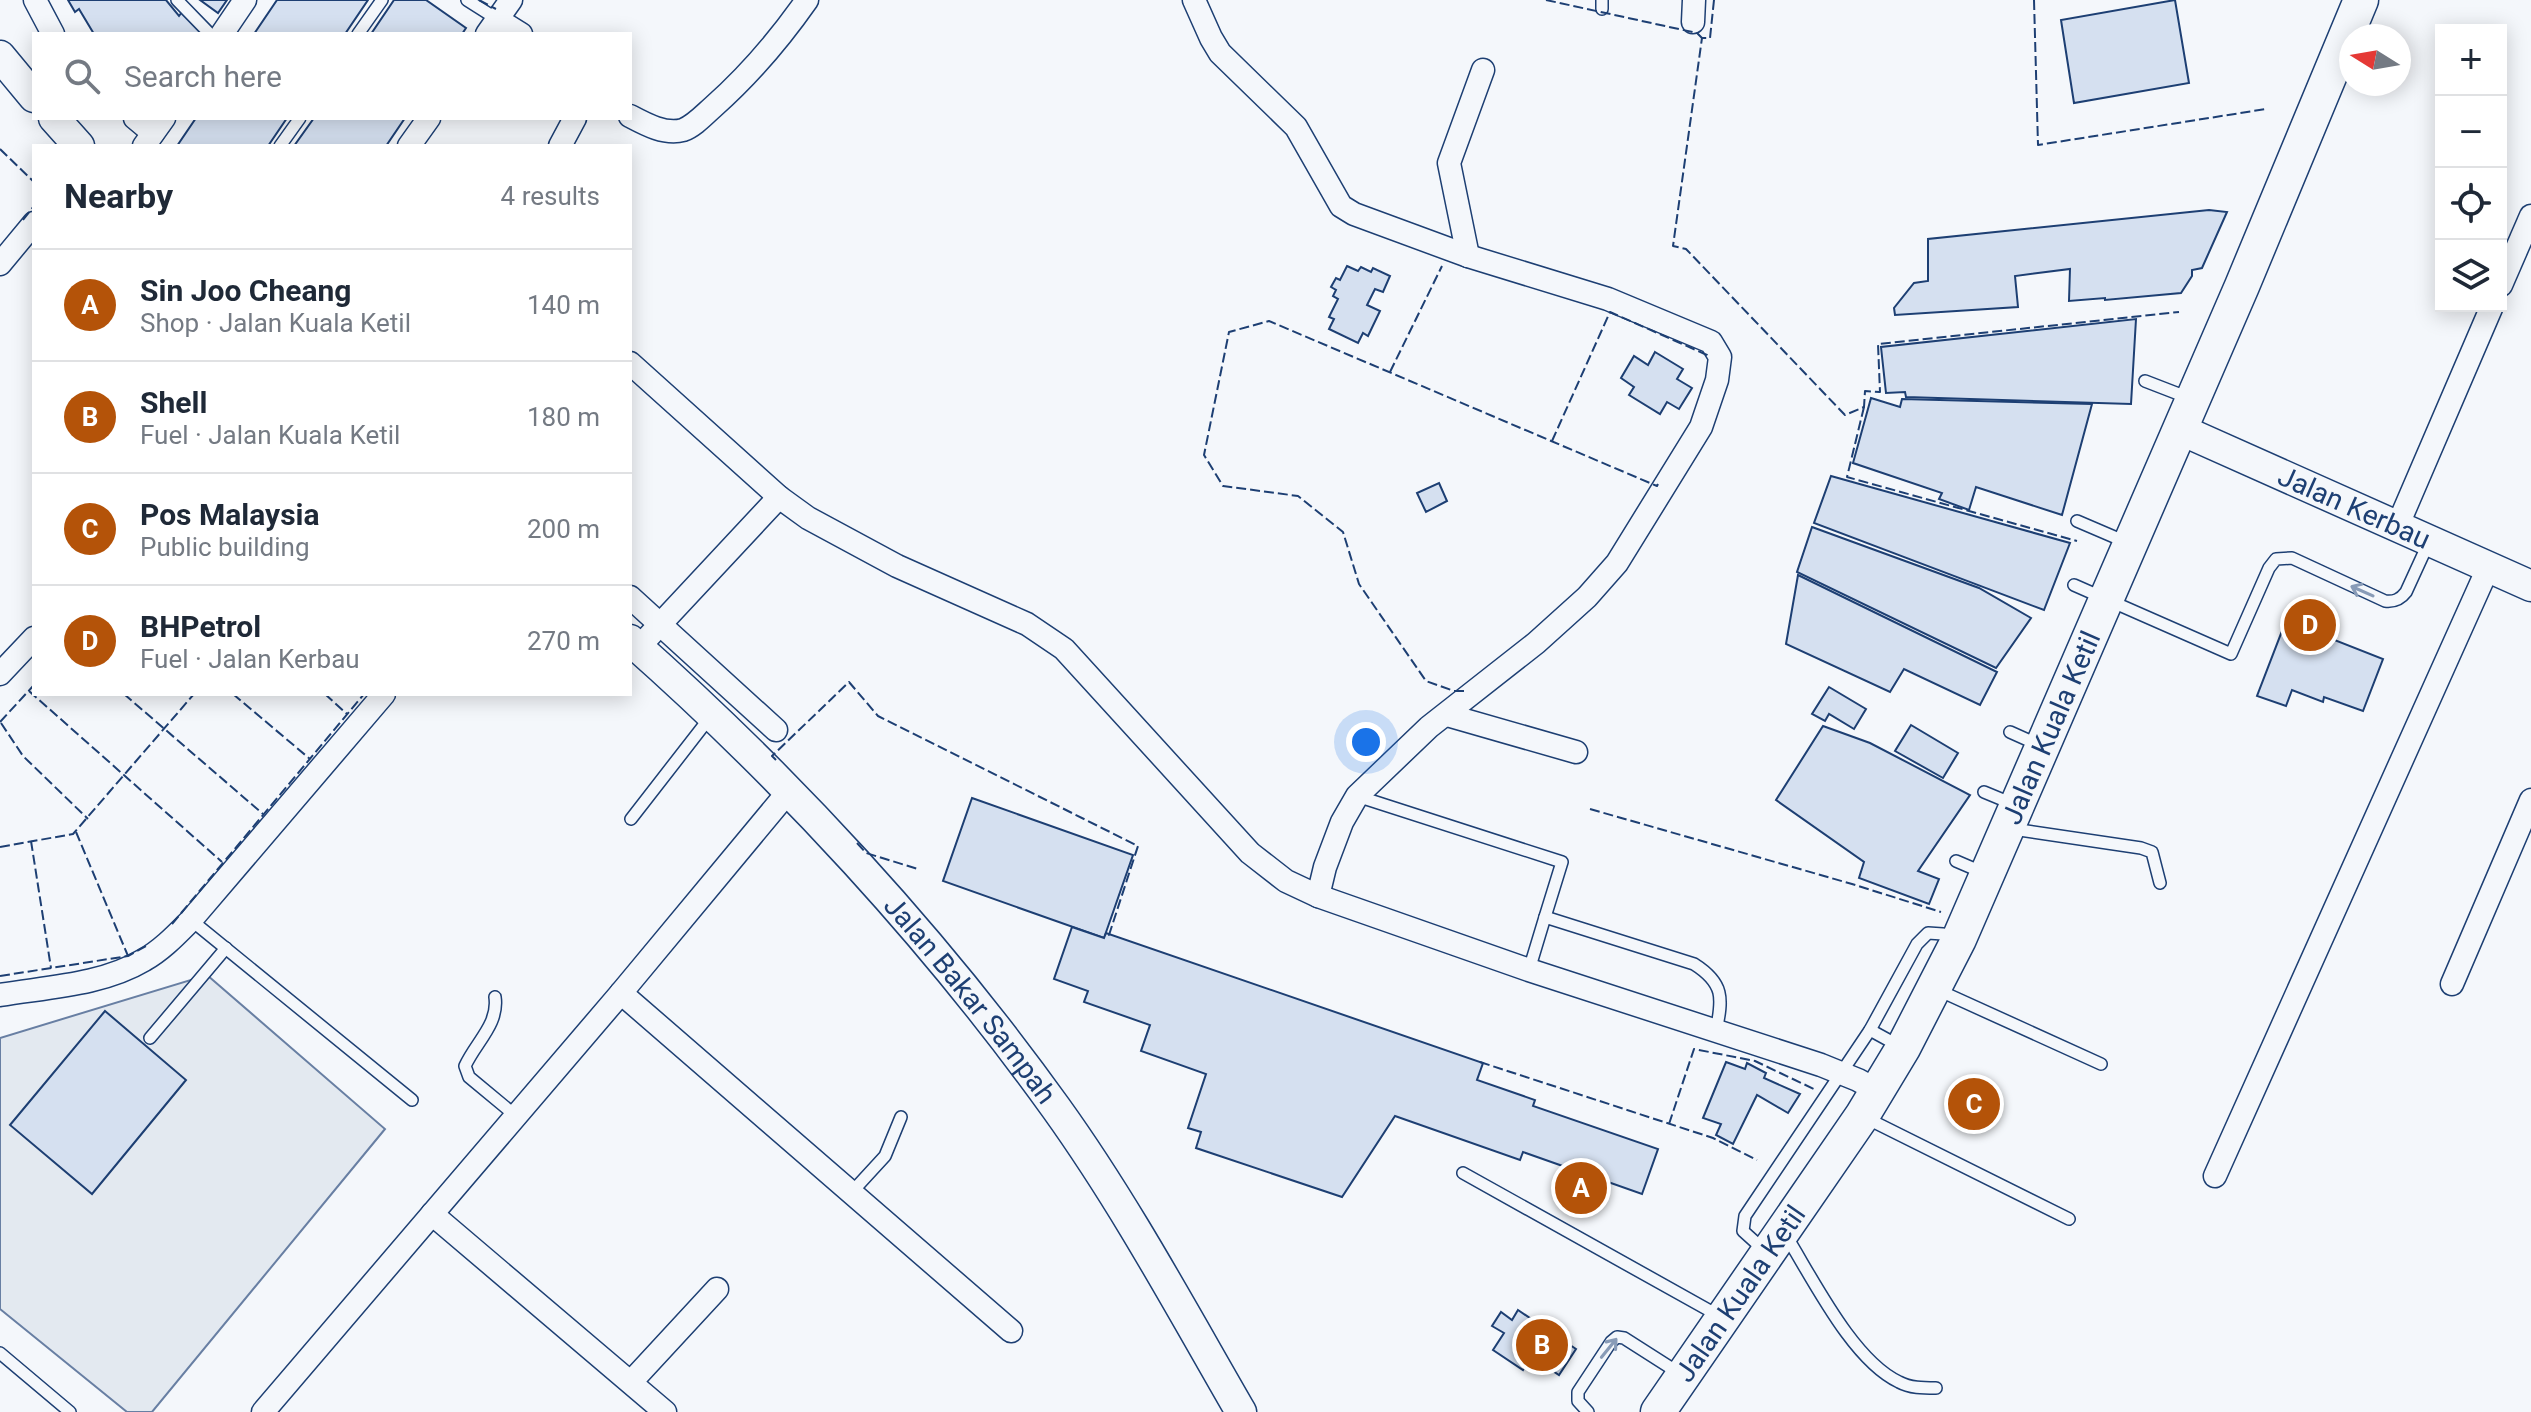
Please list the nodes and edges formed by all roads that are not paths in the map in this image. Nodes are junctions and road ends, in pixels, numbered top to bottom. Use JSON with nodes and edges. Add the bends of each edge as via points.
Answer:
{"nodes":[{"id":1,"x":35,"y":0,"type":"edge"},
{"id":2,"x":177,"y":0,"type":"edge"},
{"id":3,"x":245,"y":0,"type":"edge"},
{"id":4,"x":382,"y":0,"type":"edge"},
{"id":5,"x":467,"y":0,"type":"edge"},
{"id":6,"x":511,"y":0,"type":"edge"},
{"id":7,"x":807,"y":0,"type":"edge"},
{"id":8,"x":1194,"y":0,"type":"edge"},
{"id":9,"x":2361,"y":0,"type":"edge"},
{"id":10,"x":492,"y":26,"type":"edge"},
{"id":11,"x":52,"y":32,"type":"edge"},
{"id":12,"x":208,"y":32,"type":"edge"},
{"id":13,"x":223,"y":32,"type":"edge"},
{"id":14,"x":359,"y":32,"type":"edge"},
{"id":15,"x":514,"y":32,"type":"edge"},
{"id":16,"x":0,"y":56,"type":"edge"},
{"id":17,"x":1483,"y":70,"type":"dead end"},
{"id":18,"x":32,"y":95,"type":"edge"},
{"id":19,"x":632,"y":117,"type":"edge"},
{"id":20,"x":56,"y":120,"type":"edge"},
{"id":21,"x":138,"y":120,"type":"edge"},
{"id":22,"x":299,"y":120,"type":"edge"},
{"id":23,"x":428,"y":120,"type":"edge"},
{"id":24,"x":574,"y":120,"type":"edge"},
{"id":25,"x":154,"y":132,"type":"edge"},
{"id":26,"x":77,"y":144,"type":"edge"},
{"id":27,"x":281,"y":144,"type":"edge"},
{"id":28,"x":410,"y":144,"type":"edge"},
{"id":29,"x":561,"y":144,"type":"edge"},
{"id":30,"x":2531,"y":216,"type":"edge"},
{"id":31,"x":32,"y":225,"type":"edge"},
{"id":32,"x":1468,"y":256,"type":"junction"},
{"id":33,"x":0,"y":264,"type":"edge"},
{"id":34,"x":2507,"y":271,"type":"edge"},
{"id":35,"x":2489,"y":312,"type":"edge"},
{"id":36,"x":632,"y":365,"type":"edge"},
{"id":37,"x":2145,"y":381,"type":"dead end"},
{"id":38,"x":2186,"y":414,"type":"junction"},
{"id":39,"x":779,"y":497,"type":"junction"},
{"id":40,"x":2077,"y":521,"type":"dead end"},
{"id":41,"x":2397,"y":527,"type":"junction"},
{"id":42,"x":2429,"y":541,"type":"junction"},
{"id":43,"x":2130,"y":544,"type":"junction"},
{"id":44,"x":2488,"y":568,"type":"junction"},
{"id":45,"x":2074,"y":585,"type":"dead end"},
{"id":46,"x":2531,"y":586,"type":"edge"},
{"id":47,"x":2107,"y":598,"type":"junction"},
{"id":48,"x":632,"y":599,"type":"edge"},
{"id":49,"x":660,"y":624,"type":"junction"},
{"id":50,"x":32,"y":640,"type":"edge"},
{"id":51,"x":634,"y":644,"type":"edge"},
{"id":52,"x":0,"y":674,"type":"edge"},
{"id":53,"x":382,"y":696,"type":"edge"},
{"id":54,"x":1447,"y":715,"type":"junction"},
{"id":55,"x":711,"y":716,"type":"junction"},
{"id":56,"x":776,"y":730,"type":"dead end"},
{"id":57,"x":2010,"y":732,"type":"dead end"},
{"id":58,"x":2043,"y":747,"type":"junction"},
{"id":59,"x":1576,"y":752,"type":"dead end"},
{"id":60,"x":788,"y":792,"type":"junction"},
{"id":61,"x":1984,"y":792,"type":"dead end"},
{"id":62,"x":1357,"y":796,"type":"junction"},
{"id":63,"x":2531,"y":800,"type":"edge"},
{"id":64,"x":2013,"y":817,"type":"junction"},
{"id":65,"x":631,"y":819,"type":"dead end"},
{"id":66,"x":1956,"y":861,"type":"dead end"},
{"id":67,"x":1988,"y":874,"type":"junction"},
{"id":68,"x":2160,"y":883,"type":"dead end"},
{"id":69,"x":1318,"y":896,"type":"junction"},
{"id":70,"x":1545,"y":917,"type":"junction"},
{"id":71,"x":191,"y":920,"type":"junction"},
{"id":72,"x":1959,"y":939,"type":"junction"},
{"id":73,"x":226,"y":948,"type":"junction"},
{"id":74,"x":1529,"y":970,"type":"junction"},
{"id":75,"x":2452,"y":984,"type":"dead end"},
{"id":76,"x":1934,"y":988,"type":"junction"},
{"id":77,"x":621,"y":993,"type":"junction"},
{"id":78,"x":0,"y":995,"type":"edge"},
{"id":79,"x":495,"y":997,"type":"dead end"},
{"id":80,"x":1870,"y":1030,"type":"junction"},
{"id":81,"x":1716,"y":1031,"type":"junction"},
{"id":82,"x":150,"y":1038,"type":"dead end"},
{"id":83,"x":1903,"y":1048,"type":"junction"},
{"id":84,"x":2101,"y":1064,"type":"dead end"},
{"id":85,"x":1842,"y":1073,"type":"junction"},
{"id":86,"x":412,"y":1100,"type":"dead end"},
{"id":87,"x":1870,"y":1104,"type":"junction"},
{"id":88,"x":516,"y":1116,"type":"junction"},
{"id":89,"x":901,"y":1117,"type":"dead end"},
{"id":90,"x":1463,"y":1173,"type":"dead end"},
{"id":91,"x":2215,"y":1176,"type":"dead end"},
{"id":92,"x":851,"y":1193,"type":"junction"},
{"id":93,"x":432,"y":1214,"type":"junction"},
{"id":94,"x":2069,"y":1219,"type":"dead end"},
{"id":95,"x":1775,"y":1242,"type":"junction"},
{"id":96,"x":717,"y":1289,"type":"dead end"},
{"id":97,"x":1722,"y":1318,"type":"junction"},
{"id":98,"x":1011,"y":1331,"type":"dead end"},
{"id":99,"x":0,"y":1353,"type":"edge"},
{"id":100,"x":1682,"y":1375,"type":"junction"},
{"id":101,"x":631,"y":1382,"type":"junction"},
{"id":102,"x":1936,"y":1388,"type":"dead end"},
{"id":103,"x":70,"y":1412,"type":"edge"},
{"id":104,"x":263,"y":1412,"type":"edge"},
{"id":105,"x":665,"y":1412,"type":"edge"},
{"id":106,"x":1241,"y":1412,"type":"edge"},
{"id":107,"x":1588,"y":1412,"type":"edge"},
{"id":108,"x":1658,"y":1412,"type":"edge"}],
"edges":[{"from":1,"to":11,"type":"street"},
{"from":2,"to":12,"type":"lane"},
{"from":3,"to":13,"type":"street"},
{"from":4,"to":14,"type":"lane"},
{"from":5,"to":10,"type":"lane"},
{"from":6,"to":10,"type":"street"},
{"from":7,"to":19,"type":"street","via":[[750,74],[695,123],[671,131]]},
{"from":8,"to":32,"type":"street","via":[[1220,53],[1296,127],[1341,206]]},
{"from":9,"to":38,"type":"main road","name":"Jalan Kuala Ketil"},
{"from":10,"to":15,"type":"street"},
{"from":16,"to":18,"type":"main road"},
{"from":17,"to":32,"type":"street","via":[[1449,163]]},
{"from":20,"to":26,"type":"main road"},
{"from":21,"to":25,"type":"street"},
{"from":22,"to":27,"type":"lane"},
{"from":23,"to":28,"type":"street"},
{"from":24,"to":29,"type":"street"},
{"from":30,"to":34,"type":"street"},
{"from":31,"to":33,"type":"street"},
{"from":32,"to":54,"type":"street","via":[[1608,299],[1711,342],[1720,357],[1701,427],[1617,563],[1536,643]]},
{"from":35,"to":41,"type":"street"},
{"from":36,"to":39,"type":"street"},
{"from":37,"to":38,"type":"lane"},
{"from":38,"to":41,"type":"main road","name":"Jalan Kerbau"},
{"from":38,"to":43,"type":"main road","name":"Jalan Kuala Ketil"},
{"from":39,"to":49,"type":"street"},
{"from":39,"to":69,"type":"street","via":[[843,539],[1027,624],[1064,649],[1250,853],[1286,881]]},
{"from":40,"to":43,"type":"lane"},
{"from":41,"to":42,"type":"main road","name":"Jalan Kerbau"},
{"from":42,"to":44,"type":"main road","name":"Jalan Kerbau"},
{"from":42,"to":47,"type":"lane","one_way":true,"via":[[2406,592],[2391,602],[2292,558],[2276,559],[2231,654]]},
{"from":43,"to":47,"type":"main road","name":"Jalan Kuala Ketil"},
{"from":44,"to":46,"type":"main road","name":"Jalan Kerbau"},
{"from":44,"to":91,"type":"street"},
{"from":45,"to":47,"type":"lane"},
{"from":47,"to":58,"type":"main road","name":"Jalan Kuala Ketil"},
{"from":48,"to":49,"type":"street"},
{"from":49,"to":51,"type":"street"},
{"from":49,"to":56,"type":"street"},
{"from":50,"to":52,"type":"street"},
{"from":51,"to":55,"type":"main road","name":"Jalan Bakar Sampah"},
{"from":53,"to":71,"type":"street"},
{"from":54,"to":59,"type":"street"},
{"from":54,"to":62,"type":"street"},
{"from":55,"to":60,"type":"main road","name":"Jalan Bakar Sampah"},
{"from":55,"to":65,"type":"lane"},
{"from":57,"to":58,"type":"lane"},
{"from":58,"to":64,"type":"main road","name":"Jalan Kuala Ketil"},
{"from":60,"to":77,"type":"street"},
{"from":60,"to":106,"type":"main road","name":"Jalan Bakar Sampah","via":[[966,988],[1058,1109],[1133,1225]]},
{"from":61,"to":64,"type":"lane"},
{"from":62,"to":69,"type":"street","via":[[1342,822]]},
{"from":62,"to":70,"type":"lane","via":[[1562,862]]},
{"from":63,"to":75,"type":"street"},
{"from":64,"to":67,"type":"main road","name":"Jalan Kuala Ketil"},
{"from":64,"to":68,"type":"lane","via":[[2152,852]]},
{"from":66,"to":67,"type":"lane"},
{"from":67,"to":72,"type":"main road","name":"Jalan Kuala Ketil"},
{"from":69,"to":74,"type":"street"},
{"from":70,"to":74,"type":"lane"},
{"from":70,"to":81,"type":"lane","via":[[1694,964],[1710,974],[1720,990]]},
{"from":71,"to":73,"type":"lane"},
{"from":71,"to":78,"type":"street","via":[[147,959],[105,978]]},
{"from":72,"to":76,"type":"main road","name":"Jalan Kuala Ketil"},
{"from":72,"to":80,"type":"lane","via":[[1928,933],[1917,944]]},
{"from":73,"to":82,"type":"lane"},
{"from":73,"to":86,"type":"lane"},
{"from":74,"to":81,"type":"street"},
{"from":76,"to":83,"type":"main road","name":"Jalan Kuala Ketil"},
{"from":76,"to":84,"type":"lane"},
{"from":77,"to":88,"type":"street"},
{"from":77,"to":92,"type":"street"},
{"from":79,"to":88,"type":"lane","via":[[492,1022],[465,1066],[469,1077]]},
{"from":80,"to":83,"type":"lane"},
{"from":80,"to":85,"type":"lane"},
{"from":81,"to":85,"type":"street"},
{"from":83,"to":87,"type":"main road","name":"Jalan Kuala Ketil"},
{"from":85,"to":87,"type":"street"},
{"from":85,"to":95,"type":"lane","via":[[1745,1216],[1743,1231]]},
{"from":87,"to":94,"type":"lane"},
{"from":87,"to":95,"type":"main road","name":"Jalan Kuala Ketil"},
{"from":88,"to":93,"type":"street"},
{"from":89,"to":92,"type":"lane","via":[[885,1156]]},
{"from":90,"to":97,"type":"lane"},
{"from":92,"to":98,"type":"street"},
{"from":93,"to":101,"type":"street"},
{"from":93,"to":104,"type":"street"},
{"from":95,"to":97,"type":"main road","name":"Jalan Kuala Ketil"},
{"from":95,"to":102,"type":"lane","via":[[1863,1354],[1898,1382]]},
{"from":96,"to":101,"type":"street"},
{"from":97,"to":100,"type":"main road","name":"Jalan Kuala Ketil"},
{"from":99,"to":103,"type":"lane"},
{"from":107,"to":100,"type":"lane","one_way":true,"via":[[1578,1401],[1578,1392],[1617,1337]]},
{"from":100,"to":108,"type":"main road","name":"Jalan Kuala Ketil"},
{"from":101,"to":105,"type":"street"}]}
